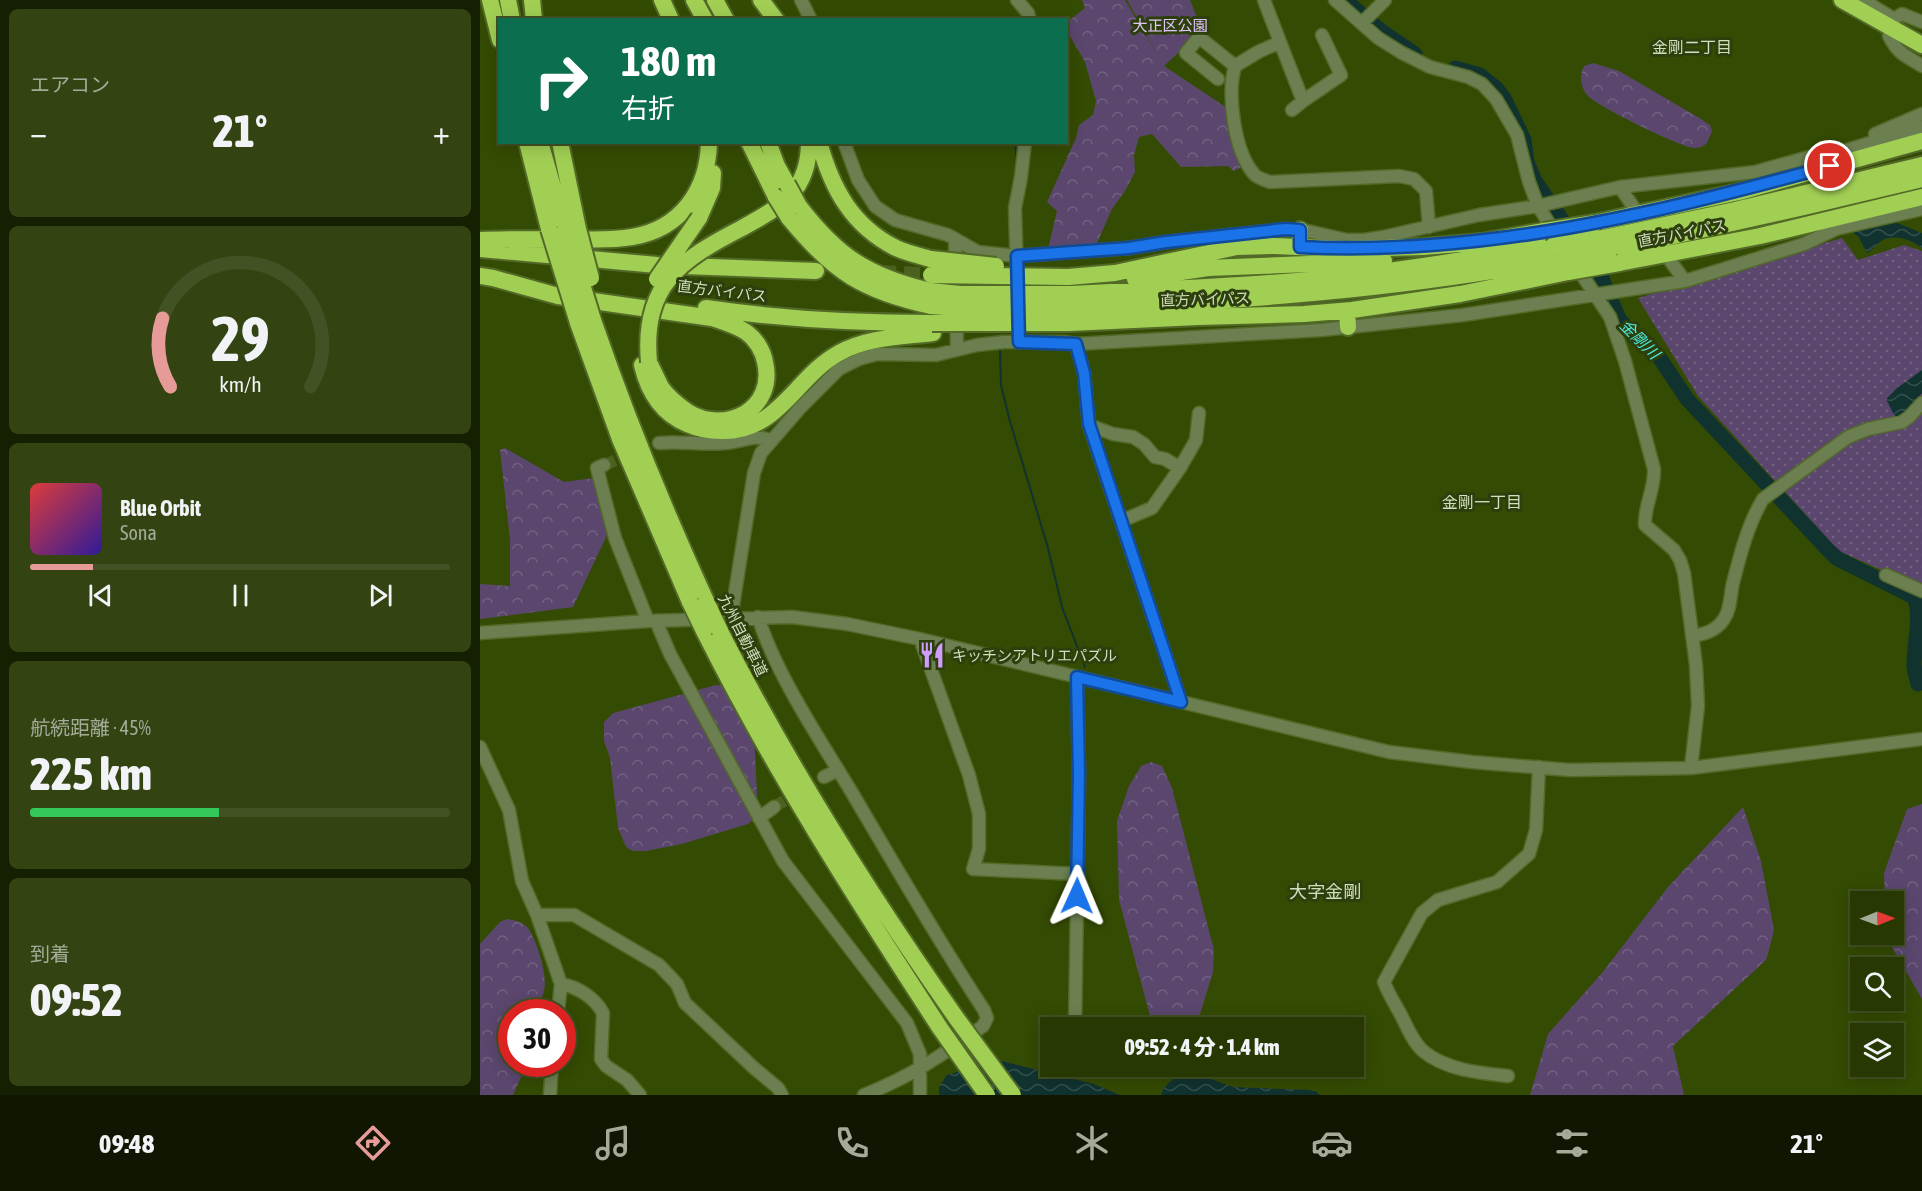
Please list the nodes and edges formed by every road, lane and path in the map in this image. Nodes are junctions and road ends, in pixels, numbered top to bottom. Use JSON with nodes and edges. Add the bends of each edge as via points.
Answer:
{"nodes":[{"id":1,"x":490,"y":0,"type":"edge"},
{"id":2,"x":496,"y":0,"type":"edge"},
{"id":3,"x":508,"y":0,"type":"edge"},
{"id":4,"x":532,"y":0,"type":"edge"},
{"id":5,"x":662,"y":0,"type":"edge"},
{"id":6,"x":672,"y":0,"type":"edge"},
{"id":7,"x":694,"y":0,"type":"edge"},
{"id":8,"x":715,"y":0,"type":"edge"},
{"id":9,"x":761,"y":0,"type":"edge"},
{"id":10,"x":1017,"y":0,"type":"edge"},
{"id":11,"x":1264,"y":0,"type":"edge"},
{"id":12,"x":1335,"y":0,"type":"edge"},
{"id":13,"x":1385,"y":0,"type":"edge"},
{"id":14,"x":1842,"y":0,"type":"edge"},
{"id":15,"x":1863,"y":0,"type":"edge"},
{"id":16,"x":803,"y":2,"type":"edge"},
{"id":17,"x":500,"y":18,"type":"edge"},
{"id":18,"x":512,"y":18,"type":"edge"},
{"id":19,"x":534,"y":18,"type":"edge"},
{"id":20,"x":671,"y":18,"type":"edge"},
{"id":21,"x":678,"y":18,"type":"edge"},
{"id":22,"x":704,"y":18,"type":"edge"},
{"id":23,"x":725,"y":18,"type":"edge"},
{"id":24,"x":774,"y":18,"type":"edge"},
{"id":25,"x":810,"y":18,"type":"edge"},
{"id":26,"x":1029,"y":18,"type":"edge"},
{"id":27,"x":1922,"y":22,"type":"edge"},
{"id":28,"x":1362,"y":23,"type":"junction"},
{"id":29,"x":1892,"y":23,"type":"junction"},
{"id":30,"x":498,"y":32,"type":"edge"},
{"id":31,"x":1322,"y":35,"type":"dead end"},
{"id":32,"x":1922,"y":39,"type":"edge"},
{"id":33,"x":1280,"y":42,"type":"junction"},
{"id":34,"x":1922,"y":45,"type":"edge"},
{"id":35,"x":1906,"y":58,"type":"junction"},
{"id":36,"x":1235,"y":66,"type":"junction"},
{"id":37,"x":1922,"y":66,"type":"edge"},
{"id":38,"x":1922,"y":75,"type":"edge"},
{"id":39,"x":1218,"y":79,"type":"dead end"},
{"id":40,"x":1303,"y":101,"type":"junction"},
{"id":41,"x":1292,"y":110,"type":"dead end"},
{"id":42,"x":1922,"y":114,"type":"edge"},
{"id":43,"x":1922,"y":127,"type":"edge"},
{"id":44,"x":1922,"y":141,"type":"edge"},
{"id":45,"x":528,"y":144,"type":"edge"},
{"id":46,"x":541,"y":144,"type":"edge"},
{"id":47,"x":560,"y":144,"type":"edge"},
{"id":48,"x":709,"y":144,"type":"edge"},
{"id":49,"x":709,"y":144,"type":"edge"},
{"id":50,"x":749,"y":144,"type":"edge"},
{"id":51,"x":769,"y":144,"type":"edge"},
{"id":52,"x":809,"y":144,"type":"edge"},
{"id":53,"x":820,"y":144,"type":"edge"},
{"id":54,"x":845,"y":144,"type":"edge"},
{"id":55,"x":1025,"y":144,"type":"edge"},
{"id":56,"x":1809,"y":157,"type":"junction"},
{"id":57,"x":1922,"y":165,"type":"edge"},
{"id":58,"x":1922,"y":179,"type":"edge"},
{"id":59,"x":1620,"y":187,"type":"junction"},
{"id":60,"x":782,"y":190,"type":"junction"},
{"id":61,"x":1922,"y":197,"type":"edge"},
{"id":62,"x":1538,"y":206,"type":"junction"},
{"id":63,"x":1634,"y":208,"type":"dead end"},
{"id":64,"x":1922,"y":208,"type":"edge"},
{"id":65,"x":1888,"y":211,"type":"junction"},
{"id":66,"x":1908,"y":212,"type":"junction"},
{"id":67,"x":1922,"y":215,"type":"edge"},
{"id":68,"x":1831,"y":225,"type":"junction"},
{"id":69,"x":1429,"y":227,"type":"junction"},
{"id":70,"x":564,"y":229,"type":"junction"},
{"id":71,"x":1300,"y":230,"type":"junction"},
{"id":72,"x":480,"y":240,"type":"edge"},
{"id":73,"x":955,"y":240,"type":"junction"},
{"id":74,"x":1607,"y":244,"type":"junction"},
{"id":75,"x":1300,"y":247,"type":"junction"},
{"id":76,"x":480,"y":249,"type":"edge"},
{"id":77,"x":1017,"y":256,"type":"junction"},
{"id":78,"x":1525,"y":258,"type":"junction"},
{"id":79,"x":1561,"y":259,"type":"junction"},
{"id":80,"x":1671,"y":262,"type":"dead end"},
{"id":81,"x":816,"y":271,"type":"dead end"},
{"id":82,"x":484,"y":276,"type":"edge"},
{"id":83,"x":929,"y":281,"type":"junction"},
{"id":84,"x":1684,"y":281,"type":"junction"},
{"id":85,"x":1070,"y":291,"type":"junction"},
{"id":86,"x":1594,"y":294,"type":"junction"},
{"id":87,"x":1198,"y":317,"type":"junction"},
{"id":88,"x":1348,"y":319,"type":"junction"},
{"id":89,"x":591,"y":321,"type":"junction"},
{"id":90,"x":932,"y":328,"type":"junction"},
{"id":91,"x":1019,"y":342,"type":"junction"},
{"id":92,"x":1076,"y":344,"type":"junction"},
{"id":93,"x":957,"y":349,"type":"junction"},
{"id":94,"x":645,"y":363,"type":"junction"},
{"id":95,"x":1922,"y":403,"type":"edge"},
{"id":96,"x":1199,"y":413,"type":"dead end"},
{"id":97,"x":1089,"y":424,"type":"junction"},
{"id":98,"x":770,"y":440,"type":"junction"},
{"id":99,"x":659,"y":443,"type":"tunnel mouth"},
{"id":100,"x":604,"y":465,"type":"dead end"},
{"id":101,"x":1180,"y":468,"type":"junction"},
{"id":102,"x":1121,"y":520,"type":"junction"},
{"id":103,"x":1886,"y":575,"type":"dead end"},
{"id":104,"x":1922,"y":591,"type":"edge"},
{"id":105,"x":698,"y":602,"type":"junction"},
{"id":106,"x":758,"y":617,"type":"junction"},
{"id":107,"x":731,"y":618,"type":"junction"},
{"id":108,"x":652,"y":621,"type":"junction"},
{"id":109,"x":712,"y":631,"type":"junction"},
{"id":110,"x":480,"y":633,"type":"edge"},
{"id":111,"x":1692,"y":636,"type":"junction"},
{"id":112,"x":920,"y":639,"type":"junction"},
{"id":113,"x":1077,"y":677,"type":"junction"},
{"id":114,"x":1181,"y":702,"type":"junction"},
{"id":115,"x":1922,"y":739,"type":"edge"},
{"id":116,"x":480,"y":747,"type":"edge"},
{"id":117,"x":1539,"y":767,"type":"junction"},
{"id":118,"x":1691,"y":768,"type":"junction"},
{"id":119,"x":838,"y":770,"type":"junction"},
{"id":120,"x":824,"y":777,"type":"tunnel mouth"},
{"id":121,"x":774,"y":807,"type":"tunnel mouth"},
{"id":122,"x":759,"y":818,"type":"junction"},
{"id":123,"x":1078,"y":874,"type":"junction"},
{"id":124,"x":537,"y":915,"type":"junction"},
{"id":125,"x":561,"y":984,"type":"junction"},
{"id":126,"x":559,"y":999,"type":"edge"},
{"id":127,"x":1075,"y":1017,"type":"edge"},
{"id":128,"x":921,"y":1068,"type":"junction"},
{"id":129,"x":1508,"y":1076,"type":"dead end"},
{"id":130,"x":551,"y":1077,"type":"edge"},
{"id":131,"x":550,"y":1095,"type":"edge"},
{"id":132,"x":640,"y":1095,"type":"edge"},
{"id":133,"x":782,"y":1095,"type":"edge"},
{"id":134,"x":864,"y":1095,"type":"edge"},
{"id":135,"x":920,"y":1095,"type":"edge"},
{"id":136,"x":987,"y":1095,"type":"edge"},
{"id":137,"x":1013,"y":1095,"type":"edge"}],
"edges":[{"from":1,"to":30,"type":"highway"},
{"from":2,"to":17,"type":"highway"},
{"from":3,"to":18,"type":"highway"},
{"from":4,"to":19,"type":"highway"},
{"from":5,"to":20,"type":"highway"},
{"from":6,"to":21,"type":"highway"},
{"from":7,"to":22,"type":"highway"},
{"from":8,"to":23,"type":"highway"},
{"from":9,"to":24,"type":"highway"},
{"from":10,"to":26,"type":"street"},
{"from":11,"to":33,"type":"street"},
{"from":12,"to":28,"type":"street"},
{"from":13,"to":28,"type":"street"},
{"from":14,"to":29,"type":"highway"},
{"from":15,"to":29,"type":"street"},
{"from":16,"to":25,"type":"street"},
{"from":27,"to":29,"type":"street","via":[[1902,14]]},
{"from":28,"to":62,"type":"street","via":[[1386,43],[1430,67],[1482,84],[1496,99],[1517,135]]},
{"from":29,"to":32,"type":"highway"},
{"from":29,"to":34,"type":"highway"},
{"from":29,"to":35,"type":"street","via":[[1889,36],[1895,49]]},
{"from":31,"to":40,"type":"street","via":[[1341,75]]},
{"from":33,"to":36,"type":"street"},
{"from":33,"to":40,"type":"street"},
{"from":35,"to":37,"type":"street"},
{"from":35,"to":38,"type":"street","via":[[1914,71]]},
{"from":36,"to":39,"type":"street","via":[[1199,37],[1186,53]]},
{"from":36,"to":69,"type":"street","via":[[1231,81],[1237,133],[1244,159],[1255,175],[1270,182],[1399,176],[1413,179],[1426,191]]},
{"from":40,"to":41,"type":"street"},
{"from":42,"to":56,"type":"street"},
{"from":43,"to":56,"type":"street","via":[[1821,158]]},
{"from":44,"to":74,"type":"highway","name":"直方バイパス","via":[[1739,192]]},
{"from":45,"to":70,"type":"highway","name":"九州自動車道"},
{"from":46,"to":70,"type":"highway","name":"九州自動車道"},
{"from":47,"to":70,"type":"highway"},
{"from":48,"to":94,"type":"highway","bridge":true,"via":[[712,188],[699,218],[648,296],[642,313],[639,338]]},
{"from":49,"to":72,"type":"highway","via":[[700,188],[674,219],[654,231],[611,239]]},
{"from":50,"to":60,"type":"highway"},
{"from":51,"to":60,"type":"highway"},
{"from":52,"to":94,"type":"highway","bridge":true,"via":[[796,191],[775,210],[693,255],[674,271],[651,313]]},
{"from":53,"to":83,"type":"highway","via":[[850,213],[897,249]]},
{"from":54,"to":73,"type":"street","via":[[858,180],[875,206],[895,220]]},
{"from":55,"to":77,"type":"street","via":[[1015,208]]},
{"from":56,"to":59,"type":"street","via":[[1755,172]]},
{"from":57,"to":74,"type":"highway"},
{"from":58,"to":74,"type":"highway","via":[[1804,207]]},
{"from":59,"to":62,"type":"street"},
{"from":59,"to":63,"type":"street"},
{"from":60,"to":83,"type":"highway","bridge":true,"via":[[812,246],[866,286],[896,298]]},
{"from":61,"to":65,"type":"highway","name":"直方バイパス"},
{"from":62,"to":69,"type":"street"},
{"from":62,"to":86,"type":"street"},
{"from":64,"to":66,"type":"street"},
{"from":65,"to":66,"type":"street"},
{"from":65,"to":68,"type":"highway","name":"直方バイパス"},
{"from":66,"to":67,"type":"street"},
{"from":68,"to":74,"type":"highway","name":"直方バイパス","via":[[1760,236]]},
{"from":68,"to":84,"type":"street","via":[[1804,244]]},
{"from":69,"to":71,"type":"street","via":[[1364,240]]},
{"from":70,"to":89,"type":"highway","bridge":true},
{"from":70,"to":89,"type":"highway","name":"九州自動車道","bridge":true},
{"from":71,"to":75,"type":"highway"},
{"from":71,"to":77,"type":"street"},
{"from":73,"to":77,"type":"street","via":[[978,252]]},
{"from":73,"to":93,"type":"street"},
{"from":74,"to":75,"type":"highway","name":"直方バイパス","bridge":true,"via":[[1544,231],[1423,247]]},
{"from":74,"to":79,"type":"highway","bridge":true},
{"from":75,"to":85,"type":"highway","name":"直方バイパス","via":[[1191,250],[1111,266]]},
{"from":76,"to":81,"type":"highway","name":"直方バイパス","via":[[657,266]]},
{"from":77,"to":91,"type":"street"},
{"from":78,"to":79,"type":"highway"},
{"from":78,"to":85,"type":"highway","via":[[1455,262],[1333,278],[1152,291]]},
{"from":78,"to":87,"type":"highway","via":[[1463,282],[1387,298]]},
{"from":79,"to":88,"type":"highway","name":"直方バイパス","via":[[1460,294]]},
{"from":80,"to":84,"type":"street"},
{"from":82,"to":90,"type":"highway","name":"直方バイパス","via":[[712,309]]},
{"from":82,"to":94,"type":"highway","via":[[558,296],[712,318],[730,324],[748,333],[763,352],[767,386],[761,400],[734,419],[707,420],[677,405]]},
{"from":83,"to":85,"type":"highway","name":"直方バイパス","bridge":true},
{"from":83,"to":85,"type":"highway","bridge":true,"via":[[959,309]]},
{"from":84,"to":86,"type":"street"},
{"from":85,"to":87,"type":"highway","name":"直方バイパス"},
{"from":85,"to":90,"type":"highway","bridge":true},
{"from":86,"to":88,"type":"street","via":[[1463,315]]},
{"from":86,"to":111,"type":"street","via":[[1610,317],[1618,339],[1653,469],[1654,484],[1645,525],[1680,560]]},
{"from":87,"to":88,"type":"highway","name":"直方バイパス","via":[[1304,314]]},
{"from":88,"to":92,"type":"street"},
{"from":89,"to":105,"type":"highway","name":"九州自動車道"},
{"from":89,"to":105,"type":"highway","name":"九州自動車道","via":[[620,439]]},
{"from":90,"to":94,"type":"highway","via":[[842,351],[826,360],[772,414],[737,431],[713,431],[678,420],[650,391]]},
{"from":91,"to":92,"type":"street"},
{"from":91,"to":93,"type":"street"},
{"from":92,"to":97,"type":"street","via":[[1084,373]]},
{"from":93,"to":98,"type":"street","via":[[936,355],[877,354],[859,359],[839,369]]},
{"from":95,"to":111,"type":"street","via":[[1902,422],[1848,437],[1763,499],[1743,547],[1727,615],[1708,633]]},
{"from":96,"to":101,"type":"street","via":[[1196,440]]},
{"from":97,"to":101,"type":"street","via":[[1133,437],[1155,457]]},
{"from":97,"to":102,"type":"street"},
{"from":98,"to":99,"type":"street","via":[[761,437],[725,443]]},
{"from":98,"to":107,"type":"street","via":[[754,473]]},
{"from":100,"to":108,"type":"street","via":[[597,468],[615,538]]},
{"from":101,"to":102,"type":"street","via":[[1152,508]]},
{"from":102,"to":114,"type":"street"},
{"from":103,"to":104,"type":"street"},
{"from":105,"to":109,"type":"highway","name":"九州自動車道","bridge":true},
{"from":106,"to":107,"type":"street"},
{"from":106,"to":112,"type":"street","via":[[847,624]]},
{"from":106,"to":119,"type":"street","via":[[767,645]]},
{"from":107,"to":108,"type":"street"},
{"from":108,"to":110,"type":"street"},
{"from":108,"to":122,"type":"street"},
{"from":109,"to":136,"type":"highway","name":"九州自動車道","bridge":true,"via":[[761,740],[817,836]]},
{"from":109,"to":137,"type":"highway","name":"九州自動車道","bridge":true,"via":[[895,931]]},
{"from":111,"to":118,"type":"street","via":[[1698,706]]},
{"from":112,"to":113,"type":"street"},
{"from":112,"to":123,"type":"street","via":[[979,814],[979,849],[973,869]]},
{"from":113,"to":114,"type":"street"},
{"from":113,"to":123,"type":"street"},
{"from":114,"to":117,"type":"street","via":[[1389,752]]},
{"from":115,"to":118,"type":"street"},
{"from":116,"to":124,"type":"street","via":[[509,810],[522,881]]},
{"from":117,"to":118,"type":"street"},
{"from":117,"to":129,"type":"street","via":[[1536,830],[1528,854],[1497,882],[1438,900],[1422,913],[1384,982],[1422,1050],[1455,1067]]},
{"from":119,"to":120,"type":"street"},
{"from":119,"to":128,"type":"street","via":[[987,1018],[983,1026]]},
{"from":121,"to":122,"type":"street"},
{"from":122,"to":128,"type":"street","via":[[783,861],[907,1023]]},
{"from":123,"to":127,"type":"street"},
{"from":124,"to":125,"type":"street"},
{"from":124,"to":133,"type":"street","via":[[574,915],[659,965],[677,984],[685,1003]]},
{"from":125,"to":126,"type":"street"},
{"from":125,"to":132,"type":"street","via":[[573,986],[600,1007],[601,1059]]},
{"from":128,"to":134,"type":"street"},
{"from":128,"to":135,"type":"street"},
{"from":130,"to":131,"type":"street"}]}
